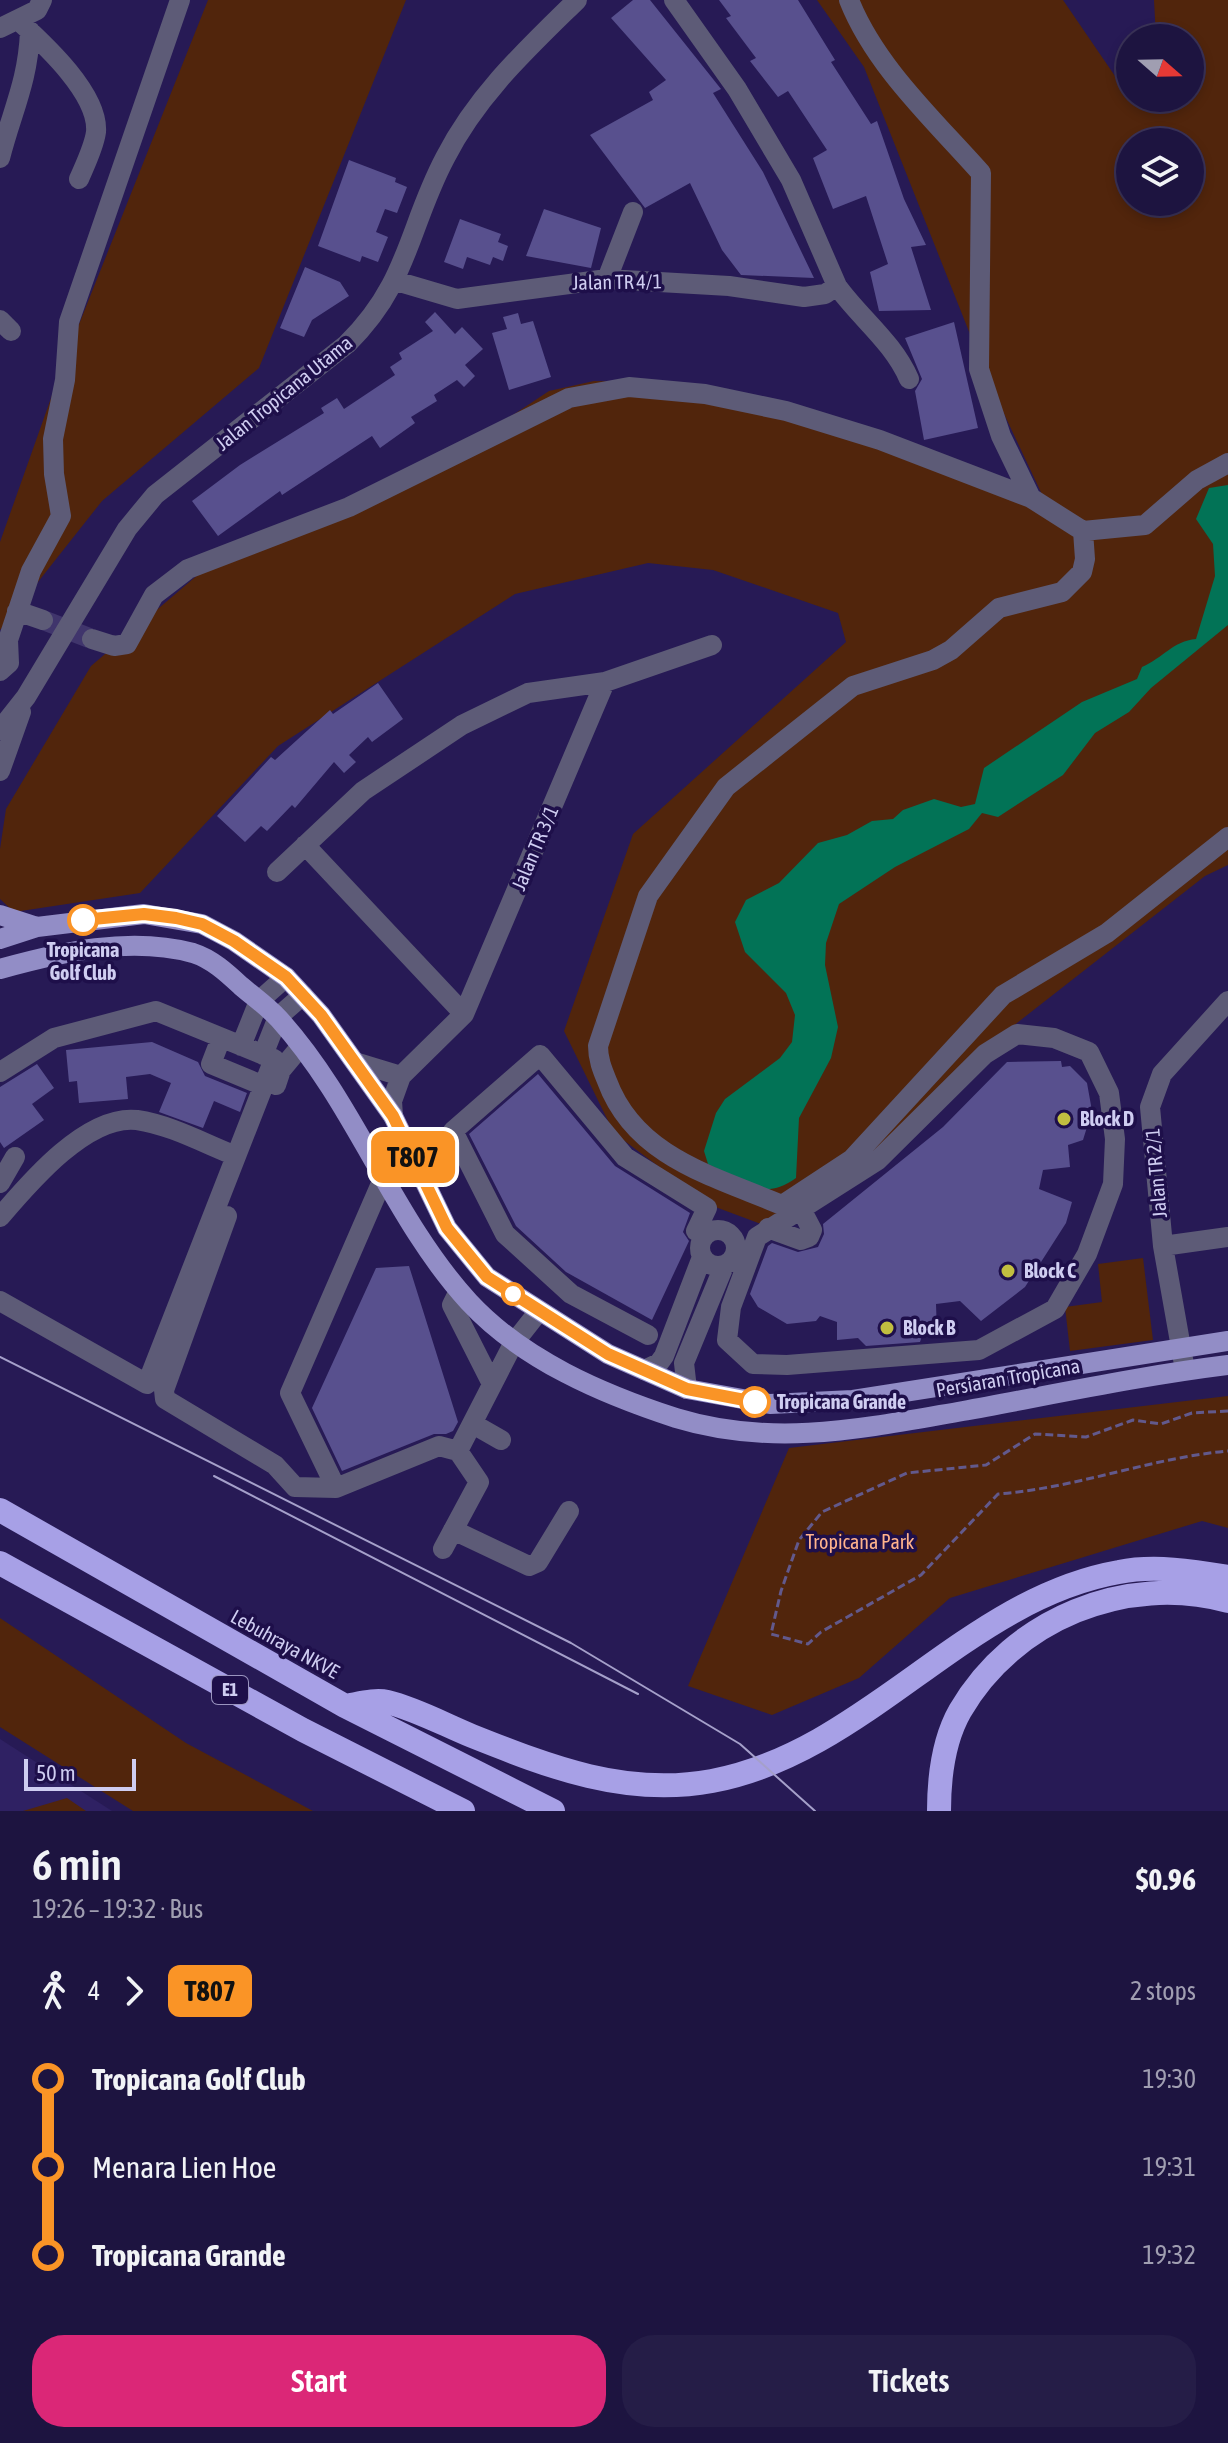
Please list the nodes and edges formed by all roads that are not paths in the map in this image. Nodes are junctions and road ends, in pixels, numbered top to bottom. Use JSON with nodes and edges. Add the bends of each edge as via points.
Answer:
{"nodes":[{"id":1,"x":42,"y":0,"type":"edge"},
{"id":2,"x":180,"y":0,"type":"edge"},
{"id":3,"x":577,"y":0,"type":"edge"},
{"id":4,"x":674,"y":0,"type":"edge"},
{"id":5,"x":849,"y":0,"type":"edge"},
{"id":6,"x":16,"y":26,"type":"edge"},
{"id":7,"x":0,"y":158,"type":"edge"},
{"id":8,"x":79,"y":179,"type":"dead end"},
{"id":9,"x":633,"y":212,"type":"dead end"},
{"id":10,"x":607,"y":279,"type":"junction"},
{"id":11,"x":396,"y":281,"type":"junction"},
{"id":12,"x":837,"y":286,"type":"junction"},
{"id":13,"x":909,"y":379,"type":"dead end"},
{"id":14,"x":1228,"y":463,"type":"edge"},
{"id":15,"x":1031,"y":498,"type":"junction"},
{"id":16,"x":1083,"y":531,"type":"junction"},
{"id":17,"x":17,"y":611,"type":"junction"},
{"id":18,"x":43,"y":620,"type":"tunnel mouth"},
{"id":19,"x":92,"y":639,"type":"tunnel mouth"},
{"id":20,"x":4,"y":641,"type":"edge"},
{"id":21,"x":712,"y":645,"type":"dead end"},
{"id":22,"x":0,"y":671,"type":"edge"},
{"id":23,"x":605,"y":682,"type":"junction"},
{"id":24,"x":26,"y":697,"type":"junction"},
{"id":25,"x":0,"y":730,"type":"edge"},
{"id":26,"x":0,"y":771,"type":"edge"},
{"id":27,"x":1228,"y":837,"type":"edge"},
{"id":28,"x":305,"y":845,"type":"junction"},
{"id":29,"x":277,"y":872,"type":"dead end"},
{"id":30,"x":0,"y":915,"type":"edge"},
{"id":31,"x":37,"y":927,"type":"junction"},
{"id":32,"x":0,"y":939,"type":"edge"},
{"id":33,"x":0,"y":969,"type":"edge"},
{"id":34,"x":286,"y":977,"type":"junction"},
{"id":35,"x":303,"y":995,"type":"junction"},
{"id":36,"x":259,"y":1001,"type":"junction"},
{"id":37,"x":1228,"y":1001,"type":"edge"},
{"id":38,"x":464,"y":1014,"type":"junction"},
{"id":39,"x":278,"y":1017,"type":"junction"},
{"id":40,"x":221,"y":1038,"type":"junction"},
{"id":41,"x":241,"y":1046,"type":"junction"},
{"id":42,"x":301,"y":1046,"type":"junction"},
{"id":43,"x":263,"y":1055,"type":"junction"},
{"id":44,"x":355,"y":1062,"type":"junction"},
{"id":45,"x":0,"y":1072,"type":"edge"},
{"id":46,"x":401,"y":1076,"type":"junction"},
{"id":47,"x":264,"y":1086,"type":"junction"},
{"id":48,"x":393,"y":1116,"type":"junction"},
{"id":49,"x":236,"y":1156,"type":"junction"},
{"id":50,"x":15,"y":1157,"type":"dead end"},
{"id":51,"x":383,"y":1179,"type":"junction"},
{"id":52,"x":0,"y":1183,"type":"edge"},
{"id":53,"x":801,"y":1209,"type":"junction"},
{"id":54,"x":0,"y":1217,"type":"edge"},
{"id":55,"x":768,"y":1228,"type":"junction"},
{"id":56,"x":706,"y":1234,"type":"junction"},
{"id":57,"x":1227,"y":1236,"type":"edge"},
{"id":58,"x":1163,"y":1246,"type":"junction"},
{"id":59,"x":702,"y":1257,"type":"junction"},
{"id":60,"x":736,"y":1258,"type":"junction"},
{"id":61,"x":459,"y":1291,"type":"junction"},
{"id":62,"x":0,"y":1301,"type":"edge"},
{"id":63,"x":539,"y":1311,"type":"junction"},
{"id":64,"x":648,"y":1335,"type":"dead end"},
{"id":65,"x":1228,"y":1341,"type":"edge"},
{"id":66,"x":513,"y":1344,"type":"junction"},
{"id":67,"x":1180,"y":1350,"type":"junction"},
{"id":68,"x":1228,"y":1365,"type":"edge"},
{"id":69,"x":644,"y":1370,"type":"junction"},
{"id":70,"x":1185,"y":1370,"type":"junction"},
{"id":71,"x":492,"y":1384,"type":"junction"},
{"id":72,"x":687,"y":1389,"type":"junction"},
{"id":73,"x":473,"y":1424,"type":"junction"},
{"id":74,"x":501,"y":1440,"type":"dead end"},
{"id":75,"x":458,"y":1451,"type":"junction"},
{"id":76,"x":336,"y":1488,"type":"junction"},
{"id":77,"x":0,"y":1510,"type":"edge"},
{"id":78,"x":569,"y":1511,"type":"dead end"},
{"id":79,"x":453,"y":1530,"type":"junction"},
{"id":80,"x":443,"y":1549,"type":"dead end"},
{"id":81,"x":0,"y":1563,"type":"edge"},
{"id":82,"x":1228,"y":1577,"type":"edge"},
{"id":83,"x":1228,"y":1601,"type":"edge"},
{"id":84,"x":345,"y":1706,"type":"junction"},
{"id":85,"x":463,"y":1811,"type":"edge"},
{"id":86,"x":553,"y":1811,"type":"edge"},
{"id":87,"x":939,"y":1811,"type":"edge"}],
"edges":[{"from":1,"to":6,"type":"street"},
{"from":2,"to":17,"type":"street","via":[[69,322],[53,439],[61,516],[31,571]]},
{"from":3,"to":11,"type":"street","name":"Jalan Tropicana Utama","via":[[509,66],[467,117],[443,161]]},
{"from":4,"to":12,"type":"street","via":[[737,89],[791,180]]},
{"from":5,"to":15,"type":"street","via":[[859,25],[895,74],[981,173],[979,369],[1001,436]]},
{"from":6,"to":7,"type":"street","via":[[29,66]]},
{"from":6,"to":8,"type":"street","via":[[58,57],[95,122],[96,134]]},
{"from":9,"to":10,"type":"street"},
{"from":10,"to":11,"type":"street","name":"Jalan TR 4/1","via":[[457,299]]},
{"from":10,"to":12,"type":"street","name":"Jalan TR 4/1","via":[[729,286],[804,297]]},
{"from":11,"to":24,"type":"street","name":"Jalan Tropicana Utama","via":[[347,344],[155,495],[127,529]]},
{"from":12,"to":13,"type":"street","via":[[889,345]]},
{"from":14,"to":16,"type":"street","via":[[1197,480],[1145,525]]},
{"from":15,"to":16,"type":"street"},
{"from":15,"to":19,"type":"street","via":[[880,440],[786,411],[705,394],[629,387],[569,398],[349,507],[188,569],[154,595],[127,644]]},
{"from":16,"to":27,"type":"street","via":[[1082,572],[1062,592],[999,608],[933,660],[853,686],[747,767],[707,810],[648,896],[601,1031],[598,1058],[617,1108],[636,1131],[679,1162],[782,1205],[852,1159],[1003,995],[1107,933]]},
{"from":17,"to":18,"type":"street"},
{"from":17,"to":20,"type":"street"},
{"from":20,"to":22,"type":"street","via":[[9,663]]},
{"from":21,"to":23,"type":"street"},
{"from":23,"to":28,"type":"street","via":[[528,693],[462,725],[363,791]]},
{"from":23,"to":38,"type":"street","name":"Jalan TR 3/1"},
{"from":24,"to":25,"type":"street","name":"Jalan Tropicana Utama"},
{"from":24,"to":26,"type":"street","name":"Jalan Tropicana Utama"},
{"from":28,"to":29,"type":"street"},
{"from":28,"to":38,"type":"street"},
{"from":30,"to":31,"type":"main road"},
{"from":31,"to":32,"type":"main road","name":"Persiaran Tropicana"},
{"from":31,"to":34,"type":"main road","name":"Persiaran Tropicana","via":[[144,914],[176,918],[202,924],[234,941]]},
{"from":33,"to":36,"type":"main road","name":"Persiaran Tropicana","via":[[63,952],[172,949],[197,954]]},
{"from":34,"to":35,"type":"main road","name":"Persiaran Tropicana"},
{"from":34,"to":36,"type":"street"},
{"from":35,"to":39,"type":"street"},
{"from":35,"to":44,"type":"main road","name":"Persiaran Tropicana"},
{"from":36,"to":39,"type":"main road","name":"Persiaran Tropicana"},
{"from":36,"to":41,"type":"street"},
{"from":37,"to":58,"type":"street","name":"Jalan TR 2/1","via":[[1162,1074],[1150,1107]]},
{"from":38,"to":46,"type":"street","name":"Jalan TR 3/1"},
{"from":39,"to":42,"type":"main road","name":"Persiaran Tropicana"},
{"from":39,"to":43,"type":"street"},
{"from":40,"to":41,"type":"street"},
{"from":40,"to":45,"type":"street","via":[[156,1011],[54,1038]]},
{"from":40,"to":47,"type":"street","via":[[211,1064]]},
{"from":41,"to":43,"type":"street"},
{"from":42,"to":51,"type":"main road","name":"Persiaran Tropicana"},
{"from":42,"to":76,"type":"street","via":[[281,1070],[164,1390],[173,1406],[275,1465],[295,1487]]},
{"from":43,"to":47,"type":"street","via":[[274,1059]]},
{"from":44,"to":46,"type":"street"},
{"from":44,"to":48,"type":"main road","name":"Persiaran Tropicana"},
{"from":46,"to":48,"type":"street"},
{"from":47,"to":49,"type":"street"},
{"from":48,"to":63,"type":"main road","name":"Persiaran Tropicana","via":[[447,1228],[487,1277]]},
{"from":49,"to":54,"type":"street","via":[[136,1120],[102,1125],[42,1168]]},
{"from":49,"to":62,"type":"street","via":[[147,1384]]},
{"from":50,"to":52,"type":"street"},
{"from":51,"to":61,"type":"main road","name":"Persiaran Tropicana"},
{"from":51,"to":76,"type":"street","via":[[290,1393]]},
{"from":53,"to":55,"type":"street"},
{"from":53,"to":55,"type":"street","via":[[812,1230],[809,1237],[801,1240]]},
{"from":53,"to":60,"type":"street","via":[[878,1160],[985,1054],[1017,1034],[1054,1038],[1089,1052],[1109,1093],[1113,1184],[1087,1254],[1055,1309],[979,1350],[753,1364],[727,1340]]},
{"from":55,"to":60,"type":"street"},
{"from":56,"to":59,"type":"street","via":[[700,1245]]},
{"from":56,"to":60,"type":"street","via":[[725,1231],[734,1239]]},
{"from":56,"to":64,"type":"street","via":[[696,1231],[707,1208],[625,1157],[540,1055],[453,1131],[505,1234],[571,1294]]},
{"from":57,"to":58,"type":"street"},
{"from":58,"to":67,"type":"street","name":"Jalan TR 2/1"},
{"from":59,"to":60,"type":"street","via":[[712,1266]]},
{"from":59,"to":69,"type":"street","via":[[664,1356]]},
{"from":60,"to":72,"type":"street","via":[[684,1363]]},
{"from":61,"to":66,"type":"main road","name":"Persiaran Tropicana"},
{"from":61,"to":71,"type":"street","via":[[452,1305]]},
{"from":63,"to":66,"type":"street"},
{"from":63,"to":69,"type":"main road","name":"Persiaran Tropicana"},
{"from":65,"to":67,"type":"main road","name":"Persiaran Tropicana"},
{"from":66,"to":70,"type":"main road","name":"Persiaran Tropicana","via":[[590,1385],[676,1418],[768,1436],[855,1430]]},
{"from":66,"to":71,"type":"street"},
{"from":67,"to":70,"type":"street","name":"Jalan TR 2/1"},
{"from":67,"to":72,"type":"main road","name":"Persiaran Tropicana","via":[[853,1400],[770,1404]]},
{"from":68,"to":70,"type":"main road","name":"Persiaran Tropicana"},
{"from":69,"to":72,"type":"main road","name":"Persiaran Tropicana"},
{"from":71,"to":73,"type":"street"},
{"from":73,"to":74,"type":"street"},
{"from":73,"to":75,"type":"street"},
{"from":75,"to":76,"type":"street","via":[[439,1446]]},
{"from":75,"to":79,"type":"street","via":[[479,1482]]},
{"from":77,"to":84,"type":"highway","name":"Lebuhraya NKVE","number":"E1"},
{"from":78,"to":79,"type":"street","via":[[538,1562],[529,1566]]},
{"from":79,"to":80,"type":"street"},
{"from":81,"to":85,"type":"highway","number":"E1","via":[[303,1730]]},
{"from":82,"to":84,"type":"highway","via":[[1156,1570],[1088,1579],[1008,1616],[809,1747],[744,1774],[711,1781],[635,1786],[605,1781],[536,1761],[385,1701]]},
{"from":83,"to":87,"type":"highway","via":[[1187,1594],[1113,1597],[1060,1617],[1030,1637],[995,1666],[959,1713],[941,1762]]},
{"from":84,"to":86,"type":"highway","name":"Lebuhraya NKVE","number":"E1"}]}
